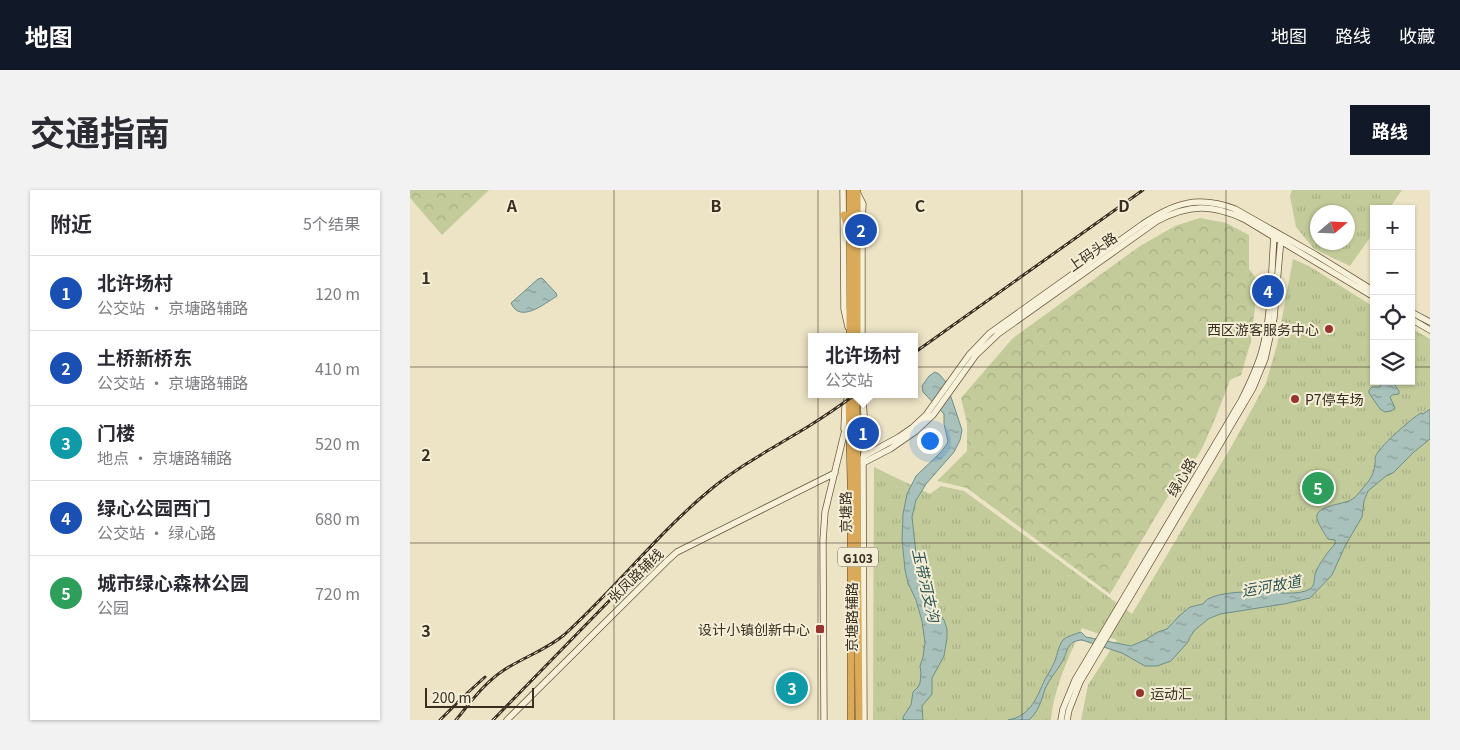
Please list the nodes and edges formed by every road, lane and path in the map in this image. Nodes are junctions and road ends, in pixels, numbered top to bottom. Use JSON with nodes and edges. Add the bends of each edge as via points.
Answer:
{"nodes":[{"id":1,"x":843,"y":190,"type":"edge"},
{"id":2,"x":855,"y":191,"type":"edge"},
{"id":3,"x":844,"y":215,"type":"junction"},
{"id":4,"x":850,"y":233,"type":"junction"},
{"id":5,"x":1277,"y":236,"type":"junction"},
{"id":6,"x":1300,"y":249,"type":"junction"},
{"id":7,"x":1370,"y":288,"type":"edge"},
{"id":8,"x":1371,"y":295,"type":"edge"},
{"id":9,"x":1415,"y":314,"type":"edge"},
{"id":10,"x":1415,"y":321,"type":"edge"},
{"id":11,"x":1430,"y":322,"type":"edge"},
{"id":12,"x":1430,"y":330,"type":"edge"},
{"id":13,"x":849,"y":333,"type":"edge"},
{"id":14,"x":850,"y":333,"type":"edge"},
{"id":15,"x":856,"y":333,"type":"edge"},
{"id":16,"x":862,"y":333,"type":"edge"},
{"id":17,"x":847,"y":398,"type":"edge"},
{"id":18,"x":848,"y":398,"type":"edge"},
{"id":19,"x":856,"y":398,"type":"edge"},
{"id":20,"x":863,"y":398,"type":"edge"},
{"id":21,"x":849,"y":423,"type":"junction"},
{"id":22,"x":844,"y":434,"type":"junction"},
{"id":23,"x":864,"y":460,"type":"junction"},
{"id":24,"x":835,"y":473,"type":"junction"},
{"id":25,"x":507,"y":720,"type":"edge"},
{"id":26,"x":824,"y":720,"type":"edge"},
{"id":27,"x":851,"y":720,"type":"edge"},
{"id":28,"x":859,"y":720,"type":"edge"},
{"id":29,"x":864,"y":720,"type":"edge"},
{"id":30,"x":1061,"y":720,"type":"edge"},
{"id":31,"x":1067,"y":720,"type":"edge"}],
"edges":[{"from":1,"to":3,"type":"main road"},
{"from":2,"to":4,"type":"highway"},
{"from":2,"to":15,"type":"highway"},
{"from":2,"to":16,"type":"main road","via":[[863,204]]},
{"from":3,"to":4,"type":"highway"},
{"from":3,"to":13,"type":"main road","via":[[844,309]]},
{"from":4,"to":14,"type":"highway"},
{"from":5,"to":6,"type":"main road","name":"上码头路"},
{"from":5,"to":23,"type":"main road","name":"上码头路","via":[[1235,209],[1215,203],[1192,202],[1165,210],[1013,320],[976,355],[933,414],[916,431],[890,449]]},
{"from":5,"to":30,"type":"main road","name":"绿心路","via":[[1269,314],[1256,369],[1241,401],[1075,680]]},
{"from":5,"to":31,"type":"main road","name":"绿心路","via":[[1274,318],[1265,359],[1254,388],[1080,682]]},
{"from":6,"to":7,"type":"main road","name":"上码头路"},
{"from":6,"to":8,"type":"main road","name":"上码头路"},
{"from":9,"to":11,"type":"main road"},
{"from":10,"to":12,"type":"main road"},
{"from":17,"to":22,"type":"main road","name":"京塘路辅路"},
{"from":18,"to":21,"type":"highway","name":"京塘路","number":"G103"},
{"from":19,"to":28,"type":"highway","name":"京塘路","number":"G103"},
{"from":20,"to":23,"type":"main road","name":"京塘路辅路"},
{"from":21,"to":22,"type":"main road","name":"京塘路辅路"},
{"from":21,"to":27,"type":"highway","name":"京塘路","number":"G103"},
{"from":22,"to":24,"type":"main road","name":"京塘路辅路"},
{"from":23,"to":29,"type":"main road","name":"京塘路辅路"},
{"from":24,"to":25,"type":"main road","name":"张凤路辅线","via":[[677,552]]},
{"from":24,"to":26,"type":"main road","name":"京塘路辅路","via":[[825,512],[823,541]]}]}
